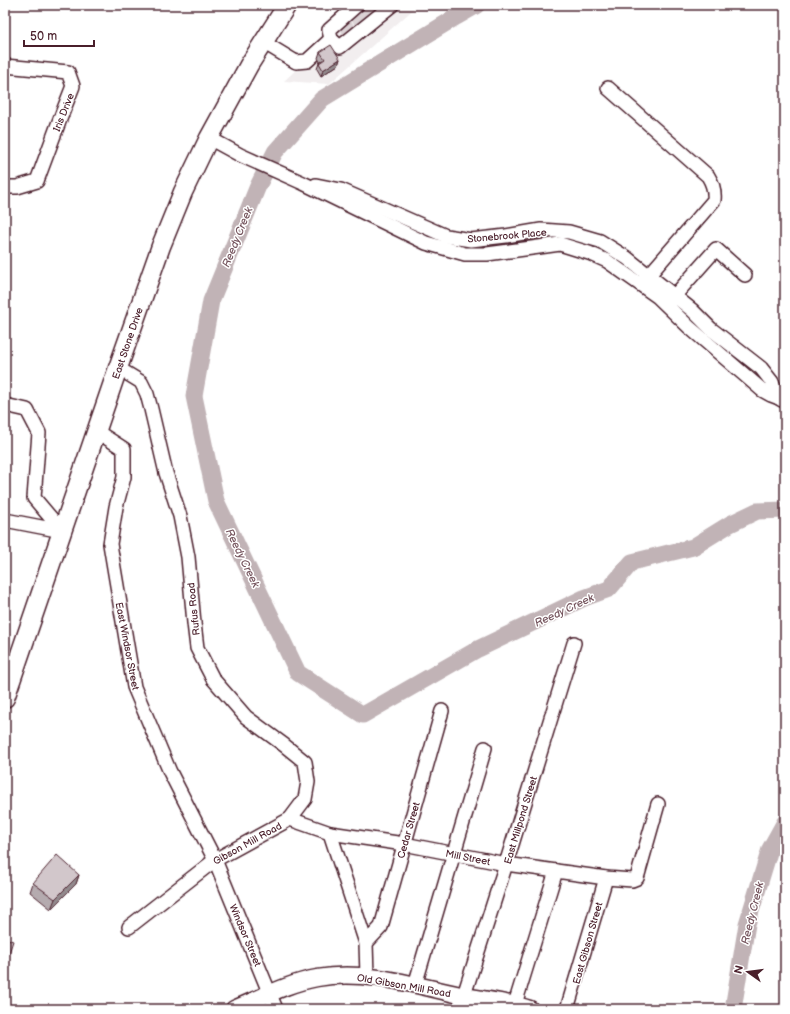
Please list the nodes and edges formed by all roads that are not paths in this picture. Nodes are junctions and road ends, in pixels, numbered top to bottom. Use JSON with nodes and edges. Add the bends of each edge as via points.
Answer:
{"nodes":[{"id":1,"x":287,"y":5,"type":"edge"},
{"id":2,"x":386,"y":7,"type":"edge"},
{"id":3,"x":362,"y":16,"type":"edge"},
{"id":4,"x":347,"y":27,"type":"junction"},
{"id":5,"x":331,"y":39,"type":"junction"},
{"id":6,"x":263,"y":42,"type":"junction"},
{"id":7,"x":5,"y":66,"type":"edge"},
{"id":8,"x":608,"y":88,"type":"dead end"},
{"id":9,"x":209,"y":138,"type":"junction"},
{"id":10,"x":5,"y":187,"type":"edge"},
{"id":11,"x":745,"y":275,"type":"dead end"},
{"id":12,"x":645,"y":280,"type":"junction"},
{"id":13,"x":670,"y":300,"type":"junction"},
{"id":14,"x":118,"y":368,"type":"junction"},
{"id":15,"x":782,"y":400,"type":"edge"},
{"id":16,"x":5,"y":405,"type":"edge"},
{"id":17,"x":96,"y":431,"type":"junction"},
{"id":18,"x":5,"y":520,"type":"edge"},
{"id":19,"x":62,"y":531,"type":"junction"},
{"id":20,"x":574,"y":643,"type":"dead end"},
{"id":21,"x":5,"y":698,"type":"edge"},
{"id":22,"x":442,"y":711,"type":"dead end"},
{"id":23,"x":485,"y":748,"type":"dead end"},
{"id":24,"x":658,"y":804,"type":"dead end"},
{"id":25,"x":290,"y":819,"type":"junction"},
{"id":26,"x":330,"y":833,"type":"junction"},
{"id":27,"x":404,"y":844,"type":"junction"},
{"id":28,"x":453,"y":854,"type":"junction"},
{"id":29,"x":215,"y":860,"type":"junction"},
{"id":30,"x":506,"y":864,"type":"junction"},
{"id":31,"x":556,"y":871,"type":"junction"},
{"id":32,"x":606,"y":878,"type":"junction"},
{"id":33,"x":129,"y":927,"type":"dead end"},
{"id":34,"x":366,"y":943,"type":"junction"},
{"id":35,"x":367,"y":976,"type":"junction"},
{"id":36,"x":415,"y":985,"type":"junction"},
{"id":37,"x":270,"y":994,"type":"junction"},
{"id":38,"x":462,"y":1002,"type":"edge"},
{"id":39,"x":515,"y":1004,"type":"junction"},
{"id":40,"x":234,"y":1009,"type":"edge"},
{"id":41,"x":276,"y":1009,"type":"edge"},
{"id":42,"x":530,"y":1009,"type":"edge"},
{"id":43,"x":567,"y":1009,"type":"edge"}],
"edges":[{"from":1,"to":6,"type":"highway","name":"East Stone Drive"},
{"from":2,"to":3,"type":"street"},
{"from":3,"to":4,"type":"street"},
{"from":3,"to":4,"type":"street"},
{"from":4,"to":5,"type":"street","via":[[329,30]]},
{"from":4,"to":5,"type":"street","via":[[340,47]]},
{"from":5,"to":6,"type":"street","via":[[307,61],[296,62]]},
{"from":6,"to":9,"type":"highway","name":"East Stone Drive"},
{"from":7,"to":10,"type":"street","name":"Iris Drive","via":[[68,72],[73,86],[37,181],[17,187]]},
{"from":8,"to":12,"type":"street","via":[[708,176],[715,192],[714,200]]},
{"from":9,"to":12,"type":"street","name":"Stonebrook Place","via":[[302,183],[341,190],[446,236],[471,240],[541,230],[569,232],[600,241],[627,258]]},
{"from":9,"to":14,"type":"highway","name":"East Stone Drive","via":[[161,246]]},
{"from":11,"to":13,"type":"street","via":[[716,249]]},
{"from":12,"to":13,"type":"street","name":"Stonebrook Place"},
{"from":13,"to":15,"type":"street","name":"Stonebrook Place","via":[[692,310],[711,329],[761,368]]},
{"from":14,"to":17,"type":"highway","name":"East Stone Drive"},
{"from":14,"to":25,"type":"street","name":"Rufus Road","via":[[141,382],[147,394],[187,550],[197,648],[213,679],[246,717],[305,762],[308,782],[305,799]]},
{"from":16,"to":19,"type":"street","via":[[27,410],[39,432],[34,498]]},
{"from":17,"to":19,"type":"highway","name":"East Stone Drive"},
{"from":17,"to":29,"type":"street","name":"East Windsor Street","via":[[124,449],[124,477],[110,544],[134,687],[170,772]]},
{"from":18,"to":19,"type":"street"},
{"from":19,"to":21,"type":"highway","name":"East Stone Drive"},
{"from":20,"to":30,"type":"street","name":"East Millpond Street"},
{"from":22,"to":27,"type":"street","name":"Cedar Street"},
{"from":23,"to":28,"type":"street"},
{"from":24,"to":32,"type":"street","name":"Mill Street","via":[[637,878]]},
{"from":25,"to":26,"type":"street","name":"Gibson Mill Road"},
{"from":25,"to":29,"type":"street","name":"Gibson Mill Road"},
{"from":26,"to":27,"type":"street","name":"Mill Street"},
{"from":26,"to":34,"type":"street"},
{"from":27,"to":28,"type":"street","name":"Mill Street"},
{"from":27,"to":34,"type":"street","name":"Cedar Street","via":[[380,927]]},
{"from":28,"to":30,"type":"street","name":"Mill Street"},
{"from":28,"to":36,"type":"street"},
{"from":29,"to":33,"type":"street","name":"Gibson Mill Road"},
{"from":29,"to":37,"type":"street","name":"Windsor Street"},
{"from":30,"to":31,"type":"street","name":"Mill Street"},
{"from":30,"to":38,"type":"street","name":"East Millpond Street"},
{"from":31,"to":32,"type":"street","name":"Mill Street"},
{"from":31,"to":39,"type":"street"},
{"from":32,"to":43,"type":"street","name":"East Gibson Street"},
{"from":34,"to":35,"type":"street"},
{"from":35,"to":36,"type":"main road","name":"Old Gibson Mill Road"},
{"from":35,"to":37,"type":"main road","name":"Old Gibson Mill Road","via":[[317,978]]},
{"from":36,"to":38,"type":"main road","name":"Old Gibson Mill Road"},
{"from":37,"to":40,"type":"main road","name":"Old Gibson Mill Road"},
{"from":37,"to":41,"type":"street","name":"Windsor Street"},
{"from":38,"to":39,"type":"main road","name":"Old Gibson Mill Road"},
{"from":39,"to":42,"type":"main road","name":"Old Gibson Mill Road"}]}
